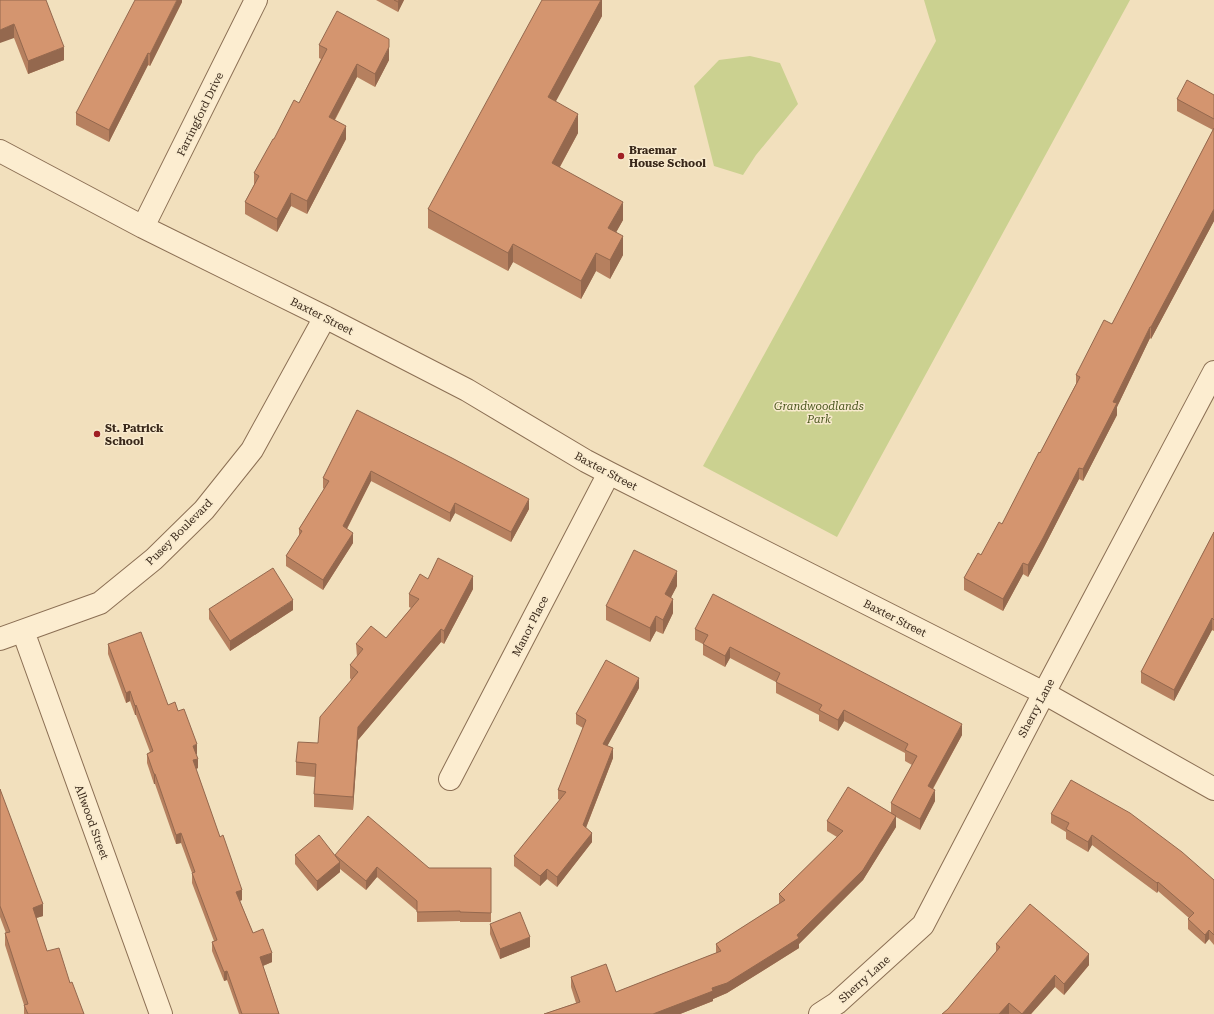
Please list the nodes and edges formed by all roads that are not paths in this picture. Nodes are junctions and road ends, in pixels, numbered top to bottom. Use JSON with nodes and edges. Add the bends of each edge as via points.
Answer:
{"nodes":[{"id":1,"x":256,"y":0,"type":"edge"},
{"id":2,"x":0,"y":151,"type":"edge"},
{"id":3,"x":144,"y":227,"type":"junction"},
{"id":4,"x":325,"y":317,"type":"junction"},
{"id":5,"x":1214,"y":372,"type":"edge"},
{"id":6,"x":609,"y":473,"type":"junction"},
{"id":7,"x":23,"y":631,"type":"junction"},
{"id":8,"x":0,"y":639,"type":"edge"},
{"id":9,"x":1044,"y":693,"type":"junction"},
{"id":10,"x":450,"y":779,"type":"dead end"},
{"id":11,"x":1214,"y":788,"type":"edge"},
{"id":12,"x":161,"y":1014,"type":"edge"},
{"id":13,"x":820,"y":1014,"type":"edge"}],
"edges":[{"from":1,"to":3,"type":"street","name":"Farringford Drive"},
{"from":2,"to":3,"type":"street","name":"Baxter Street"},
{"from":3,"to":4,"type":"street","name":"Baxter Street"},
{"from":4,"to":6,"type":"street","name":"Baxter Street","via":[[467,390]]},
{"from":4,"to":7,"type":"street","name":"Pusey Boulevard","via":[[252,450],[204,510],[154,559],[100,602]]},
{"from":5,"to":9,"type":"street","name":"Sherry Lane"},
{"from":6,"to":9,"type":"street","name":"Baxter Street"},
{"from":6,"to":10,"type":"street","name":"Manor Place"},
{"from":7,"to":8,"type":"street","name":"Pusey Boulevard"},
{"from":7,"to":12,"type":"street","name":"Allwood Street"},
{"from":9,"to":11,"type":"street","name":"Baxter Street"},
{"from":9,"to":13,"type":"street","name":"Sherry Lane","via":[[923,925],[837,1003]]}]}
